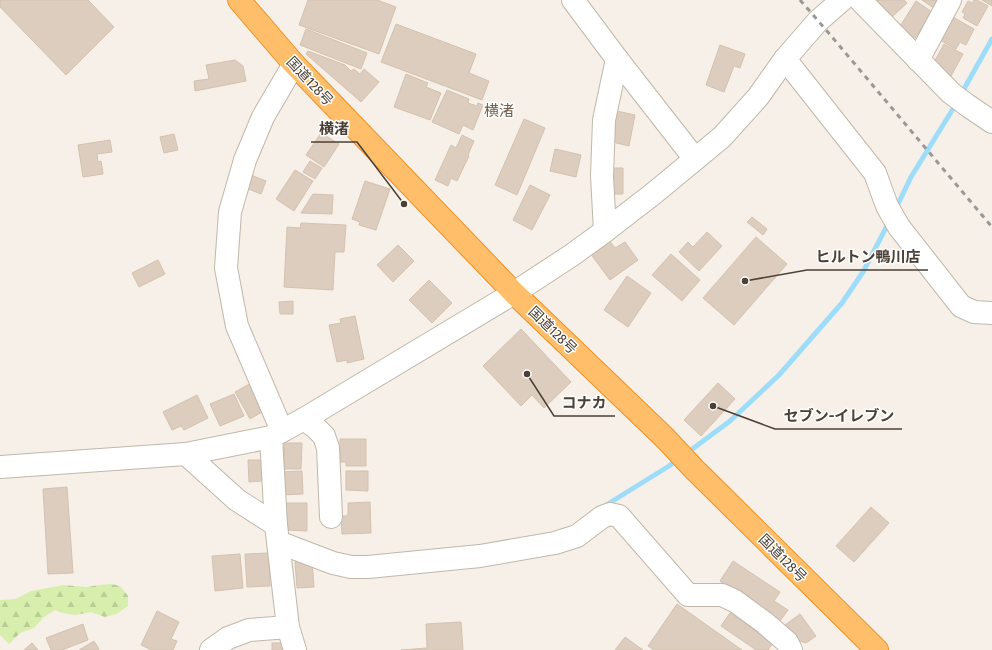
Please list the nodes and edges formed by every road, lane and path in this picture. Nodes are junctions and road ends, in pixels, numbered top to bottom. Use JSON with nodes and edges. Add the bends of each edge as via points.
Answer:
{"nodes":[{"id":1,"x":239,"y":0,"type":"edge"},
{"id":2,"x":573,"y":0,"type":"edge"},
{"id":3,"x":842,"y":0,"type":"edge"},
{"id":4,"x":860,"y":0,"type":"edge"},
{"id":5,"x":950,"y":0,"type":"edge"},
{"id":6,"x":617,"y":58,"type":"junction"},
{"id":7,"x":785,"y":59,"type":"junction"},
{"id":8,"x":918,"y":60,"type":"junction"},
{"id":9,"x":294,"y":64,"type":"junction"},
{"id":10,"x":992,"y":122,"type":"edge"},
{"id":11,"x":695,"y":159,"type":"junction"},
{"id":12,"x":605,"y":231,"type":"junction"},
{"id":13,"x":514,"y":293,"type":"junction"},
{"id":14,"x":992,"y":313,"type":"edge"},
{"id":15,"x":304,"y":419,"type":"junction"},
{"id":16,"x":276,"y":434,"type":"junction"},
{"id":17,"x":186,"y":454,"type":"junction"},
{"id":18,"x":0,"y":467,"type":"edge"},
{"id":19,"x":332,"y":517,"type":"dead end"},
{"id":20,"x":277,"y":534,"type":"junction"},
{"id":21,"x":288,"y":627,"type":"junction"},
{"id":22,"x":211,"y":650,"type":"edge"},
{"id":23,"x":295,"y":650,"type":"edge"},
{"id":24,"x":790,"y":650,"type":"edge"},
{"id":25,"x":877,"y":650,"type":"edge"}],
"edges":[{"from":1,"to":9,"type":"highway","name":"国道128号"},
{"from":2,"to":6,"type":"street"},
{"from":3,"to":7,"type":"street","via":[[818,21]]},
{"from":4,"to":8,"type":"street"},
{"from":5,"to":8,"type":"street"},
{"from":6,"to":11,"type":"street"},
{"from":6,"to":12,"type":"street","via":[[604,120],[602,176]]},
{"from":7,"to":11,"type":"street","via":[[758,97],[722,137]]},
{"from":7,"to":14,"type":"street","via":[[875,173],[886,206],[899,227],[961,306],[974,312]]},
{"from":8,"to":10,"type":"street","via":[[959,99]]},
{"from":9,"to":13,"type":"highway","name":"国道128号"},
{"from":9,"to":16,"type":"street","via":[[262,117],[246,160],[230,212],[226,268],[237,326]]},
{"from":11,"to":12,"type":"street"},
{"from":12,"to":13,"type":"street"},
{"from":13,"to":15,"type":"street"},
{"from":13,"to":25,"type":"highway","name":"国道128号","via":[[665,438]]},
{"from":15,"to":16,"type":"street"},
{"from":15,"to":19,"type":"street","via":[[324,436],[328,448]]},
{"from":16,"to":17,"type":"street"},
{"from":16,"to":20,"type":"street"},
{"from":17,"to":18,"type":"street"},
{"from":17,"to":20,"type":"street"},
{"from":20,"to":21,"type":"street"},
{"from":20,"to":24,"type":"street","via":[[333,563],[368,567],[480,556],[555,543],[577,536],[602,517],[610,514],[619,516],[688,595],[722,595],[735,601],[765,622],[787,642]]},
{"from":21,"to":22,"type":"street","via":[[248,630],[228,638]]},
{"from":21,"to":23,"type":"street"}]}
